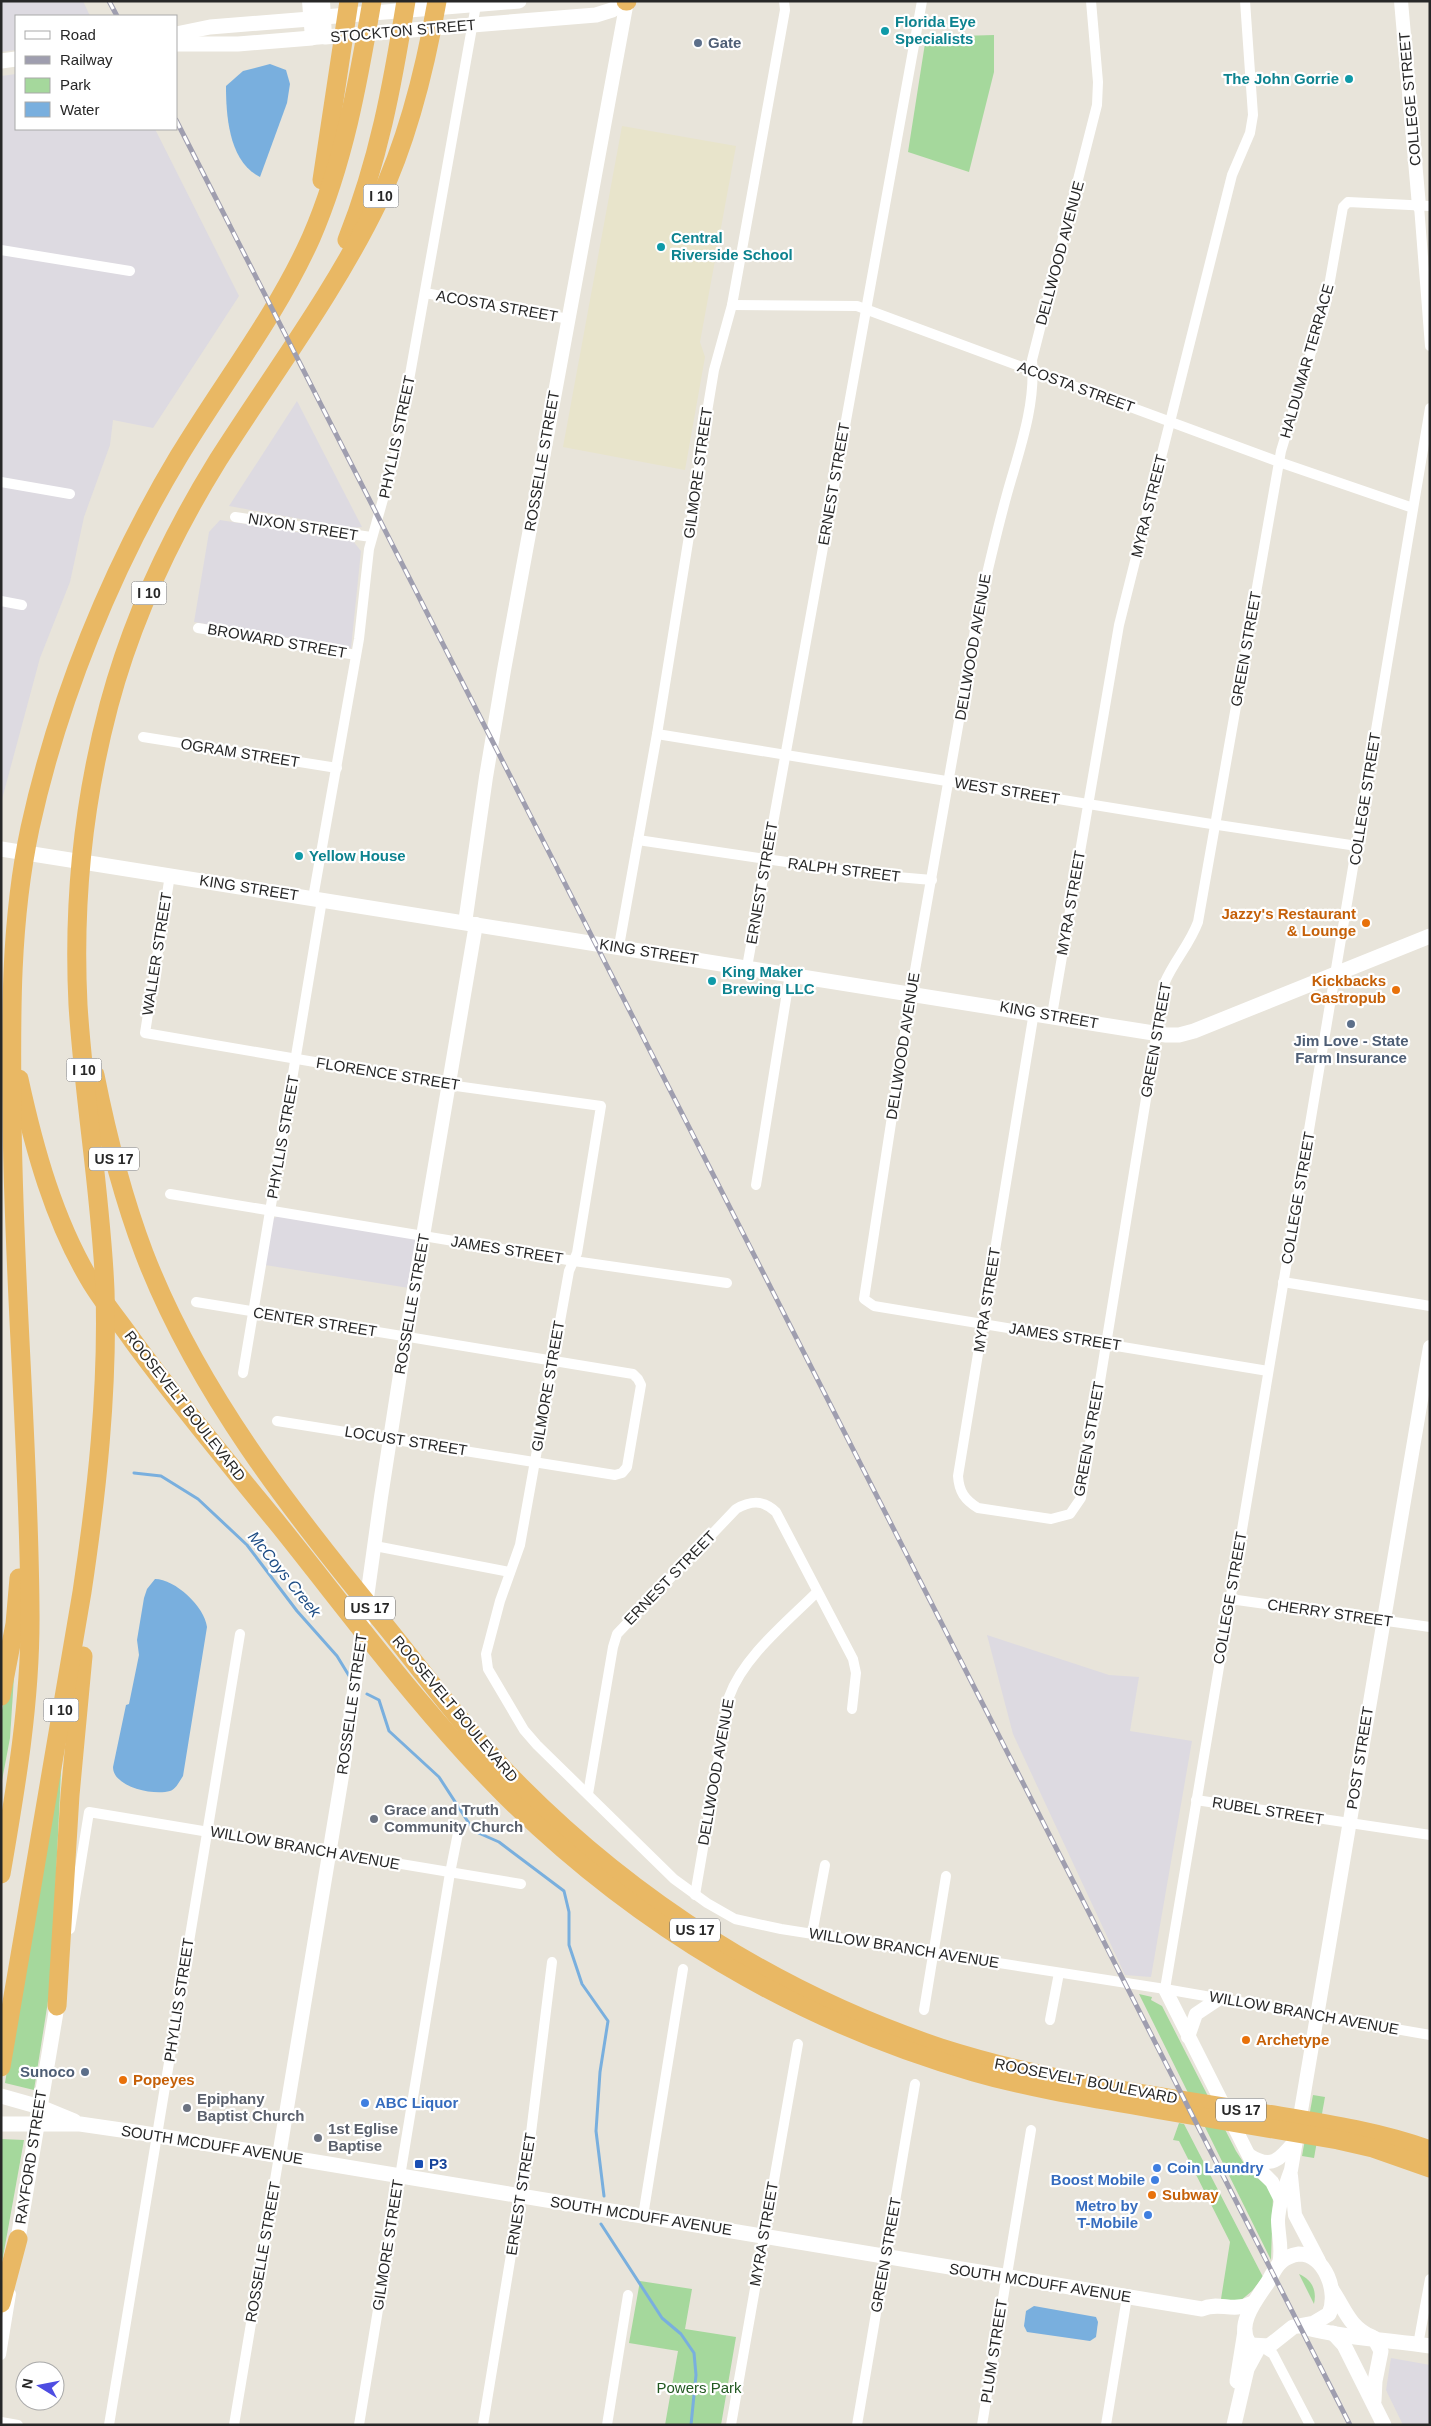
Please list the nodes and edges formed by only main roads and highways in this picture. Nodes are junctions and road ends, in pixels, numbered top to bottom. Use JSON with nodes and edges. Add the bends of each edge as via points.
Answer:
{"nodes":[{"id":1,"x":350,"y":1,"type":"edge"},
{"id":2,"x":372,"y":1,"type":"edge"},
{"id":3,"x":406,"y":1,"type":"edge"},
{"id":4,"x":437,"y":1,"type":"edge"},
{"id":5,"x":519,"y":1,"type":"edge"},
{"id":6,"x":627,"y":1,"type":"edge"},
{"id":7,"x":178,"y":34,"type":"edge"},
{"id":8,"x":178,"y":44,"type":"edge"},
{"id":9,"x":15,"y":59,"type":"edge"},
{"id":10,"x":1,"y":61,"type":"edge"},
{"id":11,"x":292,"y":276,"type":"junction"},
{"id":12,"x":312,"y":316,"type":"junction"},
{"id":13,"x":1,"y":849,"type":"edge"},
{"id":14,"x":79,"y":895,"type":"junction"},
{"id":15,"x":1430,"y":936,"type":"edge"},
{"id":16,"x":11,"y":1040,"type":"junction"},
{"id":17,"x":25,"y":1467,"type":"junction"},
{"id":18,"x":82,"y":1592,"type":"junction"},
{"id":19,"x":1,"y":1696,"type":"edge"},
{"id":20,"x":1,"y":1874,"type":"edge"},
{"id":21,"x":57,"y":2006,"type":"joint"},
{"id":22,"x":1,"y":2066,"type":"edge"},
{"id":23,"x":1,"y":2096,"type":"edge"},
{"id":24,"x":1146,"y":2101,"type":"junction"},
{"id":25,"x":40,"y":2107,"type":"junction"},
{"id":26,"x":1,"y":2124,"type":"edge"},
{"id":27,"x":80,"y":2124,"type":"junction"},
{"id":28,"x":37,"y":2126,"type":"junction"},
{"id":29,"x":1338,"y":2133,"type":"junction"},
{"id":30,"x":1430,"y":2150,"type":"edge"},
{"id":31,"x":1430,"y":2168,"type":"edge"},
{"id":32,"x":18,"y":2239,"type":"joint"},
{"id":33,"x":1330,"y":2287,"type":"junction"},
{"id":34,"x":1,"y":2302,"type":"edge"},
{"id":35,"x":1253,"y":2303,"type":"junction"},
{"id":36,"x":1202,"y":2309,"type":"junction"},
{"id":37,"x":1299,"y":2326,"type":"junction"},
{"id":38,"x":1246,"y":2330,"type":"junction"},
{"id":39,"x":1332,"y":2333,"type":"junction"},
{"id":40,"x":1374,"y":2338,"type":"junction"},
{"id":41,"x":1424,"y":2346,"type":"edge"},
{"id":42,"x":1268,"y":2347,"type":"junction"},
{"id":43,"x":1238,"y":2402,"type":"junction"},
{"id":44,"x":1374,"y":2405,"type":"junction"},
{"id":45,"x":1234,"y":2425,"type":"edge"},
{"id":46,"x":1384,"y":2425,"type":"edge"}],
"edges":[{"from":1,"to":11,"type":"highway","via":[[323,178]]},
{"from":2,"to":11,"type":"highway","number":"I 10","via":[[348,132],[318,219]]},
{"from":3,"to":12,"type":"highway","via":[[382,136],[366,190]]},
{"from":4,"to":12,"type":"highway","number":"I 10","via":[[405,136],[364,230]]},
{"from":5,"to":7,"type":"main road","name":"STOCKTON STREET","via":[[210,27]]},
{"from":6,"to":8,"type":"main road","name":"STOCKTON STREET","via":[[596,15],[238,44]]},
{"from":9,"to":10,"type":"main road"},
{"from":11,"to":16,"type":"highway","number":"I 10","via":[[174,463],[119,568],[64,710],[45,767],[22,868],[13,941]]},
{"from":12,"to":14,"type":"highway","number":"I 10","via":[[197,496],[148,595],[110,699],[84,829]]},
{"from":13,"to":15,"type":"main road","name":"KING STREET","via":[[1156,1034],[1179,1035],[1194,1031]]},
{"from":14,"to":18,"type":"highway","number":"I 10","via":[[78,1004],[105,1294],[102,1432]]},
{"from":14,"to":24,"type":"highway","name":"ROOSEVELT BOULEVARD","number":"US 17","via":[[85,994],[95,1076],[119,1175],[145,1254],[190,1351],[220,1403],[282,1494],[343,1575],[475,1737],[543,1809],[610,1868],[712,1941],[821,2000],[922,2041],[980,2060]]},
{"from":16,"to":17,"type":"highway","number":"I 10","via":[[12,1154]]},
{"from":16,"to":24,"type":"highway","name":"ROOSEVELT BOULEVARD","number":"US 17","via":[[35,1144],[56,1210],[91,1283],[165,1385],[392,1665],[472,1761],[532,1822],[636,1908],[728,1968],[816,2014],[935,2060],[1050,2090]]},
{"from":17,"to":19,"type":"highway","via":[[17,1606]]},
{"from":17,"to":20,"type":"highway","number":"I 10","via":[[30,1651],[22,1743]]},
{"from":18,"to":21,"type":"highway","via":[[84,1645],[71,1785]]},
{"from":18,"to":22,"type":"highway","number":"I 10"},
{"from":21,"to":25,"type":"main road","name":"RAYFORD STREET"},
{"from":23,"to":25,"type":"main road","name":"SOUTH MCDUFF AVENUE"},
{"from":24,"to":29,"type":"highway","name":"ROOSEVELT BOULEVARD","number":"US 17"},
{"from":25,"to":27,"type":"main road","name":"SOUTH MCDUFF AVENUE"},
{"from":25,"to":28,"type":"main road","name":"RAYFORD STREET"},
{"from":26,"to":28,"type":"main road","name":"SOUTH MCDUFF AVENUE"},
{"from":27,"to":28,"type":"main road","name":"SOUTH MCDUFF AVENUE"},
{"from":27,"to":36,"type":"main road","name":"SOUTH MCDUFF AVENUE"},
{"from":28,"to":32,"type":"main road","name":"RAYFORD STREET"},
{"from":29,"to":30,"type":"highway","name":"ROOSEVELT BOULEVARD","number":"US 17","via":[[1406,2142]]},
{"from":29,"to":31,"type":"highway","name":"ROOSEVELT BOULEVARD","number":"US 17"},
{"from":32,"to":34,"type":"highway"},
{"from":33,"to":35,"type":"main road","via":[[1319,2261],[1299,2254],[1285,2258],[1279,2264]]},
{"from":33,"to":37,"type":"main road","via":[[1334,2298],[1326,2318]]},
{"from":33,"to":40,"type":"main road","via":[[1350,2322],[1360,2332]]},
{"from":35,"to":36,"type":"main road","name":"SOUTH MCDUFF AVENUE","via":[[1241,2309],[1210,2305]]},
{"from":35,"to":38,"type":"main road"},
{"from":36,"to":38,"type":"main road","name":"SOUTH MCDUFF AVENUE","via":[[1208,2315],[1228,2318]]},
{"from":37,"to":39,"type":"main road"},
{"from":37,"to":42,"type":"main road","via":[[1293,2327]]},
{"from":38,"to":42,"type":"main road","via":[[1249,2343]]},
{"from":38,"to":43,"type":"main road","via":[[1237,2374]]},
{"from":39,"to":40,"type":"main road","via":[[1359,2339]]},
{"from":39,"to":44,"type":"main road","via":[[1344,2345]]},
{"from":40,"to":41,"type":"main road"},
{"from":40,"to":44,"type":"main road","via":[[1381,2351],[1374,2381]]},
{"from":42,"to":43,"type":"main road","via":[[1247,2369]]},
{"from":43,"to":45,"type":"main road"},
{"from":44,"to":46,"type":"main road"}]}
